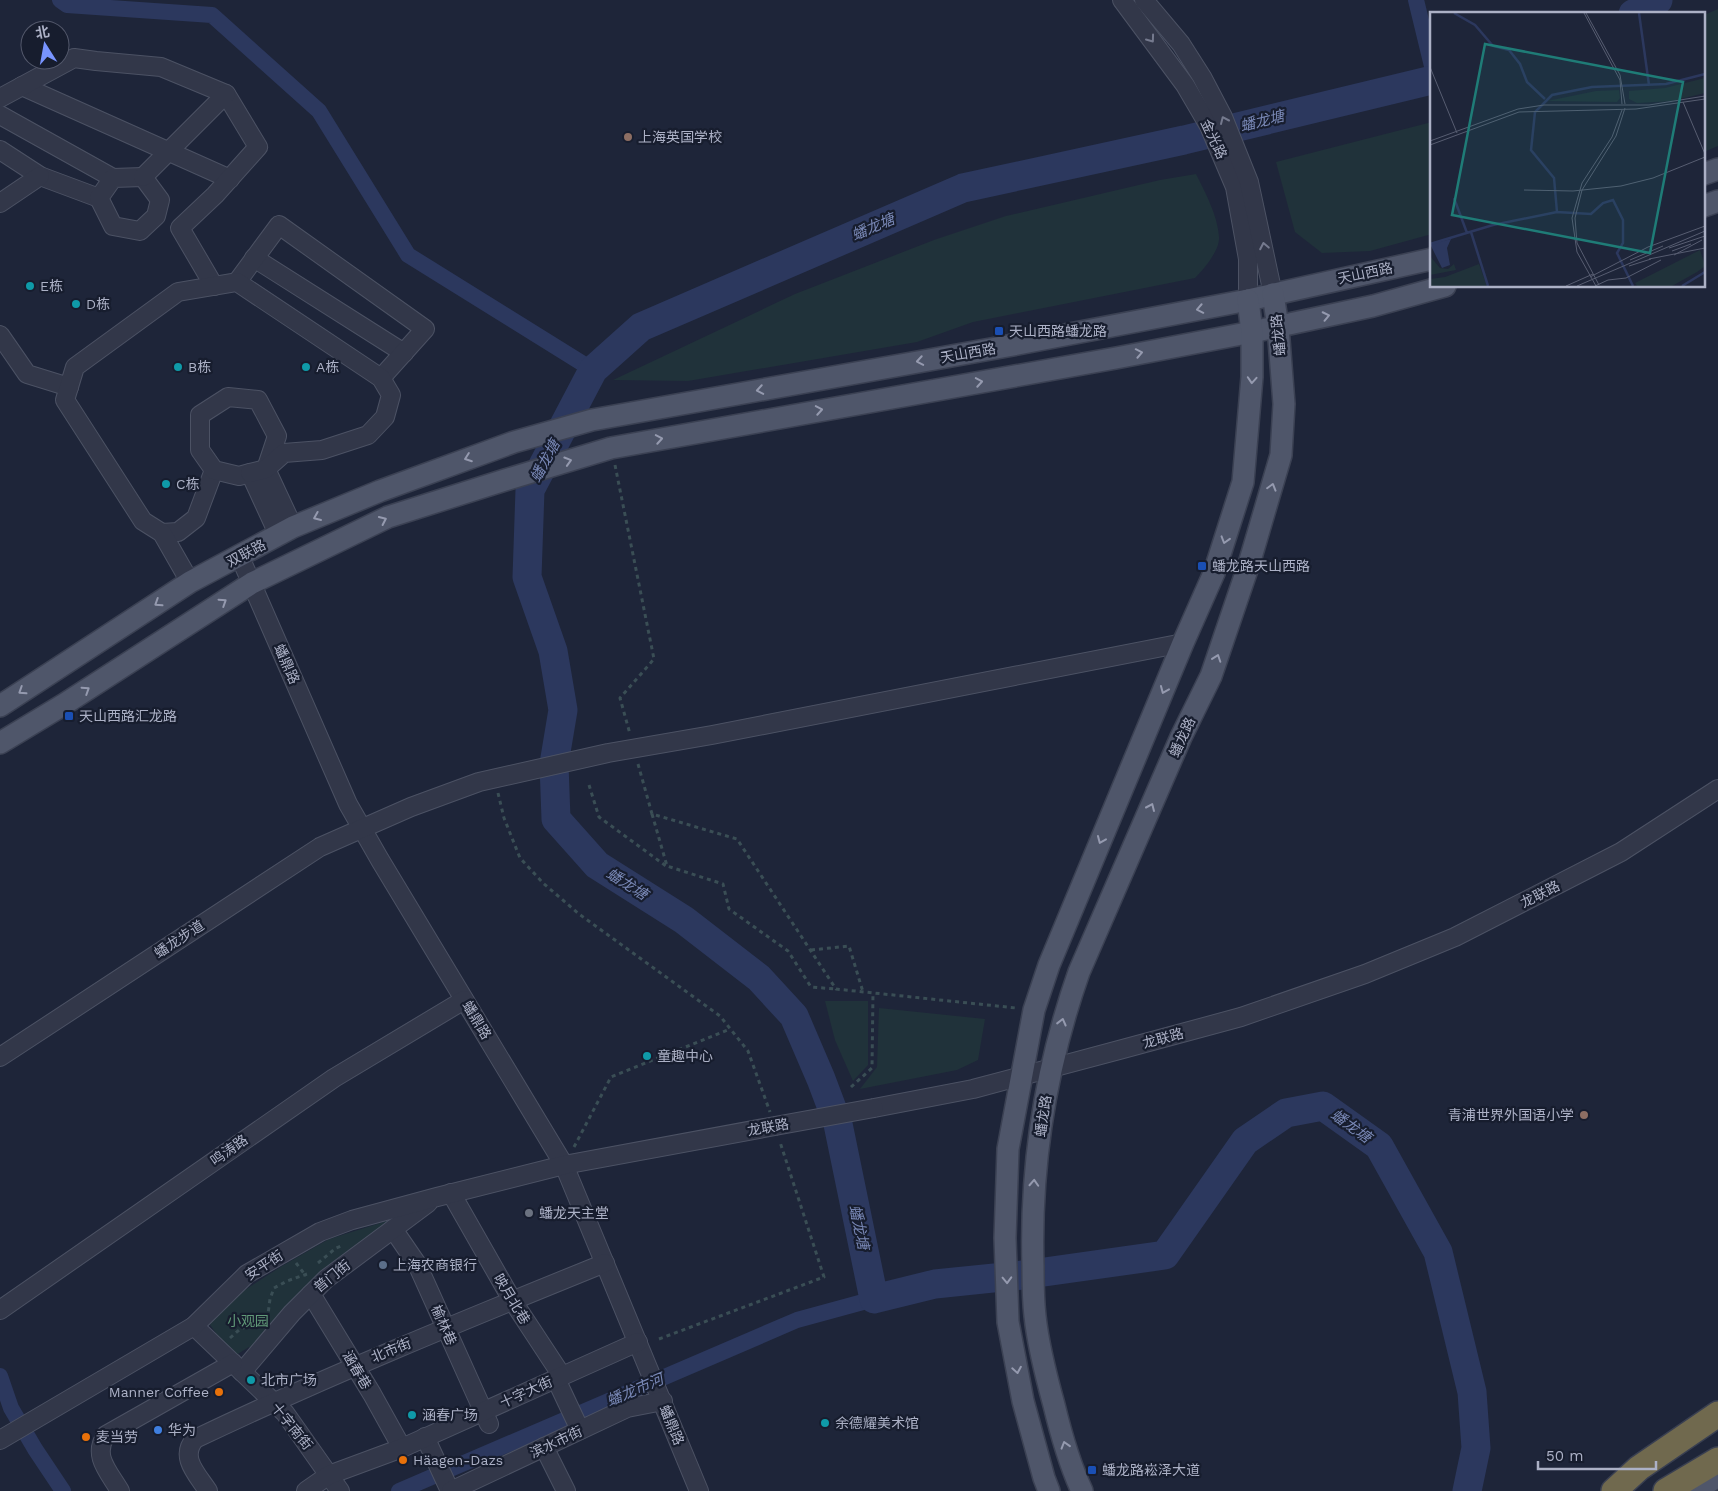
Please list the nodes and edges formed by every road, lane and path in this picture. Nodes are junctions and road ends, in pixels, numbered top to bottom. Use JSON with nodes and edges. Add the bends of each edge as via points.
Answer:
{"nodes":[{"id":1,"x":1122,"y":0,"type":"edge"},
{"id":2,"x":1144,"y":0,"type":"edge"},
{"id":3,"x":22,"y":86,"type":"junction"},
{"id":4,"x":226,"y":94,"type":"junction"},
{"id":5,"x":0,"y":98,"type":"edge"},
{"id":6,"x":0,"y":115,"type":"edge"},
{"id":7,"x":0,"y":150,"type":"edge"},
{"id":8,"x":168,"y":152,"type":"junction"},
{"id":9,"x":1718,"y":169,"type":"edge"},
{"id":10,"x":1706,"y":173,"type":"edge"},
{"id":11,"x":40,"y":176,"type":"junction"},
{"id":12,"x":143,"y":177,"type":"junction"},
{"id":13,"x":113,"y":178,"type":"junction"},
{"id":14,"x":230,"y":179,"type":"junction"},
{"id":15,"x":1242,"y":184,"type":"junction"},
{"id":16,"x":99,"y":198,"type":"junction"},
{"id":17,"x":1718,"y":201,"type":"edge"},
{"id":18,"x":0,"y":203,"type":"edge"},
{"id":19,"x":1706,"y":205,"type":"edge"},
{"id":20,"x":156,"y":216,"type":"junction"},
{"id":21,"x":180,"y":228,"type":"junction"},
{"id":22,"x":254,"y":258,"type":"junction"},
{"id":23,"x":1430,"y":259,"type":"edge"},
{"id":24,"x":237,"y":282,"type":"junction"},
{"id":25,"x":214,"y":286,"type":"junction"},
{"id":26,"x":1438,"y":288,"type":"edge"},
{"id":27,"x":1273,"y":294,"type":"junction"},
{"id":28,"x":1248,"y":300,"type":"junction"},
{"id":29,"x":1278,"y":326,"type":"junction"},
{"id":30,"x":1252,"y":332,"type":"junction"},
{"id":31,"x":0,"y":335,"type":"edge"},
{"id":32,"x":404,"y":353,"type":"junction"},
{"id":33,"x":381,"y":378,"type":"junction"},
{"id":34,"x":69,"y":387,"type":"junction"},
{"id":35,"x":514,"y":442,"type":"joint"},
{"id":36,"x":611,"y":448,"type":"junction"},
{"id":37,"x":214,"y":470,"type":"junction"},
{"id":38,"x":258,"y":471,"type":"junction"},
{"id":39,"x":286,"y":532,"type":"junction"},
{"id":40,"x":162,"y":533,"type":"junction"},
{"id":41,"x":240,"y":557,"type":"junction"},
{"id":42,"x":190,"y":582,"type":"junction"},
{"id":43,"x":252,"y":583,"type":"junction"},
{"id":44,"x":1183,"y":644,"type":"junction"},
{"id":45,"x":0,"y":706,"type":"edge"},
{"id":46,"x":0,"y":743,"type":"edge"},
{"id":47,"x":633,"y":748,"type":"junction"},
{"id":48,"x":499,"y":777,"type":"junction"},
{"id":49,"x":589,"y":785,"type":"dead end"},
{"id":50,"x":1718,"y":789,"type":"edge"},
{"id":51,"x":652,"y":814,"type":"junction"},
{"id":52,"x":362,"y":827,"type":"junction"},
{"id":53,"x":667,"y":866,"type":"junction"},
{"id":54,"x":810,"y":950,"type":"junction"},
{"id":55,"x":836,"y":989,"type":"junction"},
{"id":56,"x":863,"y":992,"type":"junction"},
{"id":57,"x":873,"y":993,"type":"junction"},
{"id":58,"x":464,"y":1000,"type":"junction"},
{"id":59,"x":1034,"y":1010,"type":"junction"},
{"id":60,"x":730,"y":1029,"type":"junction"},
{"id":61,"x":0,"y":1057,"type":"edge"},
{"id":62,"x":1050,"y":1069,"type":"junction"},
{"id":63,"x":1020,"y":1077,"type":"junction"},
{"id":64,"x":851,"y":1087,"type":"dead end"},
{"id":65,"x":776,"y":1128,"type":"junction"},
{"id":66,"x":564,"y":1165,"type":"junction"},
{"id":67,"x":444,"y":1195,"type":"junction"},
{"id":68,"x":393,"y":1229,"type":"junction"},
{"id":69,"x":349,"y":1243,"type":"dead end"},
{"id":70,"x":288,"y":1250,"type":"junction"},
{"id":71,"x":605,"y":1263,"type":"junction"},
{"id":72,"x":316,"y":1265,"type":"dead end"},
{"id":73,"x":311,"y":1270,"type":"dead end"},
{"id":74,"x":310,"y":1286,"type":"junction"},
{"id":75,"x":512,"y":1300,"type":"junction"},
{"id":76,"x":0,"y":1310,"type":"edge"},
{"id":77,"x":194,"y":1326,"type":"junction"},
{"id":78,"x":446,"y":1328,"type":"junction"},
{"id":79,"x":658,"y":1339,"type":"dead end"},
{"id":80,"x":638,"y":1342,"type":"junction"},
{"id":81,"x":218,"y":1349,"type":"junction"},
{"id":82,"x":354,"y":1366,"type":"junction"},
{"id":83,"x":238,"y":1368,"type":"junction"},
{"id":84,"x":559,"y":1377,"type":"junction"},
{"id":85,"x":663,"y":1401,"type":"junction"},
{"id":86,"x":273,"y":1402,"type":"junction"},
{"id":87,"x":1718,"y":1414,"type":"edge"},
{"id":88,"x":486,"y":1418,"type":"junction"},
{"id":89,"x":1718,"y":1428,"type":"edge"},
{"id":90,"x":580,"y":1430,"type":"junction"},
{"id":91,"x":426,"y":1437,"type":"junction"},
{"id":92,"x":3,"y":1438,"type":"edge"},
{"id":93,"x":544,"y":1447,"type":"junction"},
{"id":94,"x":402,"y":1448,"type":"junction"},
{"id":95,"x":1718,"y":1460,"type":"edge"},
{"id":96,"x":330,"y":1475,"type":"junction"},
{"id":97,"x":1718,"y":1476,"type":"edge"},
{"id":98,"x":120,"y":1491,"type":"edge"},
{"id":99,"x":208,"y":1491,"type":"edge"},
{"id":100,"x":306,"y":1491,"type":"edge"},
{"id":101,"x":340,"y":1491,"type":"edge"},
{"id":102,"x":450,"y":1491,"type":"edge"},
{"id":103,"x":566,"y":1491,"type":"edge"},
{"id":104,"x":699,"y":1491,"type":"edge"},
{"id":105,"x":1049,"y":1491,"type":"edge"},
{"id":106,"x":1082,"y":1491,"type":"edge"},
{"id":107,"x":1614,"y":1491,"type":"edge"},
{"id":108,"x":1634,"y":1491,"type":"edge"},
{"id":109,"x":1666,"y":1491,"type":"edge"},
{"id":110,"x":1695,"y":1491,"type":"edge"}],
"edges":[{"from":1,"to":15,"type":"street","name":"金光路","one_way":true,"via":[[1185,85]]},
{"from":15,"to":2,"type":"street","name":"蟠龙路","one_way":true,"via":[[1223,117],[1202,77],[1181,44]]},
{"from":3,"to":4,"type":"street","via":[[74,58],[161,67]]},
{"from":3,"to":5,"type":"street"},
{"from":3,"to":8,"type":"street"},
{"from":4,"to":8,"type":"street"},
{"from":4,"to":14,"type":"street","via":[[258,148]]},
{"from":6,"to":13,"type":"street"},
{"from":7,"to":11,"type":"street"},
{"from":8,"to":12,"type":"street"},
{"from":8,"to":14,"type":"street"},
{"from":9,"to":10,"type":"main road"},
{"from":11,"to":16,"type":"street"},
{"from":11,"to":18,"type":"street"},
{"from":12,"to":13,"type":"street"},
{"from":12,"to":20,"type":"street","via":[[160,200]]},
{"from":13,"to":16,"type":"street"},
{"from":14,"to":21,"type":"street"},
{"from":27,"to":15,"type":"street","name":"蟠龙路","one_way":true},
{"from":15,"to":28,"type":"street","name":"金光路"},
{"from":16,"to":20,"type":"street","via":[[112,226],[140,231]]},
{"from":17,"to":19,"type":"main road"},
{"from":20,"to":21,"type":"street"},
{"from":21,"to":25,"type":"street"},
{"from":22,"to":24,"type":"street"},
{"from":22,"to":32,"type":"street"},
{"from":22,"to":32,"type":"street","via":[[278,225],[425,330]]},
{"from":23,"to":27,"type":"main road","name":"天山西路"},
{"from":24,"to":25,"type":"street"},
{"from":24,"to":33,"type":"street"},
{"from":25,"to":34,"type":"street","via":[[178,292],[75,367]]},
{"from":29,"to":26,"type":"main road","one_way":true,"via":[[1373,306]]},
{"from":27,"to":28,"type":"main road","name":"天山西路"},
{"from":27,"to":29,"type":"main road","name":"蟠龙路"},
{"from":28,"to":30,"type":"main road","name":"蟠龙路"},
{"from":28,"to":35,"type":"main road","name":"天山西路","one_way":true,"via":[[592,420]]},
{"from":29,"to":30,"type":"main road"},
{"from":62,"to":29,"type":"main road","name":"蟠龙路","one_way":true,"via":[[1079,972],[1181,737],[1211,676],[1249,564],[1281,456],[1284,404]]},
{"from":36,"to":30,"type":"main road","one_way":true},
{"from":30,"to":44,"type":"main road","name":"蟠龙路","one_way":true,"via":[[1252,377],[1243,482],[1214,573]]},
{"from":31,"to":34,"type":"street","via":[[27,374]]},
{"from":32,"to":33,"type":"street"},
{"from":33,"to":38,"type":"street","via":[[392,396],[385,417],[368,435],[322,450],[284,453]]},
{"from":34,"to":40,"type":"street","via":[[65,400],[143,521]]},
{"from":35,"to":39,"type":"main road","name":"双联路","one_way":true,"via":[[380,491]]},
{"from":43,"to":36,"type":"main road","one_way":true,"via":[[388,517]]},
{"from":36,"to":47,"type":"path","via":[[654,659],[620,698]]},
{"from":37,"to":38,"type":"street","via":[[239,476]]},
{"from":37,"to":38,"type":"street","via":[[200,450],[200,415],[228,397],[258,400],[277,436]]},
{"from":37,"to":40,"type":"street","via":[[196,518],[178,532]]},
{"from":38,"to":39,"type":"street"},
{"from":39,"to":41,"type":"main road","name":"双联路"},
{"from":40,"to":42,"type":"street"},
{"from":41,"to":42,"type":"main road","name":"双联路"},
{"from":41,"to":43,"type":"street","name":"蟠鼎路"},
{"from":42,"to":45,"type":"main road","name":"双联路","one_way":true},
{"from":46,"to":43,"type":"main road","one_way":true},
{"from":43,"to":52,"type":"street","name":"蟠鼎路","via":[[348,804]]},
{"from":44,"to":47,"type":"street","name":"蟠龙步道"},
{"from":44,"to":59,"type":"main road","name":"蟠龙路","one_way":true,"via":[[1049,965]]},
{"from":47,"to":48,"type":"street","name":"蟠龙步道"},
{"from":47,"to":51,"type":"path"},
{"from":48,"to":52,"type":"street","name":"蟠龙步道"},
{"from":48,"to":60,"type":"path","via":[[504,818],[520,858],[579,914],[720,1016]]},
{"from":49,"to":53,"type":"path","via":[[599,817]]},
{"from":50,"to":62,"type":"street","name":"龙联路","via":[[1621,852],[1454,937],[1365,974],[1241,1016]]},
{"from":51,"to":53,"type":"path"},
{"from":51,"to":54,"type":"path","via":[[737,839]]},
{"from":52,"to":58,"type":"street","name":"蟠鼎路"},
{"from":52,"to":61,"type":"street","name":"蟠龙步道","via":[[320,847]]},
{"from":53,"to":55,"type":"path","via":[[723,884],[730,908],[788,951],[811,987]]},
{"from":54,"to":55,"type":"path"},
{"from":54,"to":56,"type":"path","via":[[849,946]]},
{"from":55,"to":56,"type":"path"},
{"from":56,"to":57,"type":"path"},
{"from":57,"to":59,"type":"path"},
{"from":57,"to":64,"type":"path","via":[[872,1068]]},
{"from":58,"to":66,"type":"street","name":"蟠鼎路"},
{"from":58,"to":76,"type":"street","name":"鸣涛路","via":[[334,1078]]},
{"from":59,"to":63,"type":"main road","name":"蟠龙路"},
{"from":60,"to":65,"type":"path","via":[[748,1051]]},
{"from":60,"to":66,"type":"path","via":[[611,1077]]},
{"from":62,"to":63,"type":"street","name":"龙联路"},
{"from":106,"to":62,"type":"main road","name":"蟠龙路","one_way":true,"via":[[1064,1445],[1035,1316],[1032,1232],[1036,1160]]},
{"from":63,"to":65,"type":"street","name":"龙联路","bridge":true},
{"from":63,"to":105,"type":"main road","name":"蟠龙路","one_way":true,"via":[[1008,1148],[1006,1182],[1008,1322],[1022,1402]]},
{"from":65,"to":66,"type":"street","name":"龙联路"},
{"from":65,"to":79,"type":"path","via":[[824,1277]]},
{"from":66,"to":67,"type":"street","name":"安平街"},
{"from":66,"to":71,"type":"street","name":"蟠鼎路"},
{"from":67,"to":68,"type":"street","name":"普门街"},
{"from":67,"to":70,"type":"street","name":"安平街","via":[[352,1220],[320,1232]]},
{"from":67,"to":75,"type":"street","name":"映月北巷"},
{"from":68,"to":74,"type":"street","name":"普门街","via":[[326,1279]]},
{"from":68,"to":78,"type":"street","name":"榆林巷","via":[[417,1264]]},
{"from":69,"to":72,"type":"path","via":[[336,1248]]},
{"from":70,"to":74,"type":"path"},
{"from":70,"to":77,"type":"street","name":"安平街","via":[[247,1274]]},
{"from":71,"to":75,"type":"street","name":"北市街"},
{"from":71,"to":80,"type":"street","name":"蟠鼎路"},
{"from":73,"to":74,"type":"path"},
{"from":74,"to":81,"type":"path","via":[[287,1281],[274,1288],[268,1314],[239,1330]]},
{"from":74,"to":82,"type":"street","name":"涵春巷"},
{"from":74,"to":83,"type":"street","name":"普门街"},
{"from":75,"to":78,"type":"street","name":"北市街"},
{"from":75,"to":84,"type":"street","name":"映月北巷"},
{"from":77,"to":81,"type":"street","name":"十字南街"},
{"from":77,"to":92,"type":"street","name":"安平街"},
{"from":78,"to":82,"type":"street","name":"北市街"},
{"from":78,"to":88,"type":"street","name":"榆林巷"},
{"from":80,"to":84,"type":"street","name":"十字大街"},
{"from":80,"to":85,"type":"street","name":"蟠鼎路"},
{"from":81,"to":83,"type":"street","name":"十字南街"},
{"from":82,"to":86,"type":"street","name":"北市街"},
{"from":82,"to":94,"type":"street","name":"涵春巷"},
{"from":83,"to":86,"type":"street","name":"十字南街"},
{"from":83,"to":98,"type":"street","name":"普门街","via":[[106,1435],[100,1443],[99,1453]]},
{"from":84,"to":88,"type":"street","name":"十字大街"},
{"from":84,"to":90,"type":"street","name":"映月北巷"},
{"from":85,"to":90,"type":"street","name":"滨水市街","via":[[628,1408]]},
{"from":85,"to":104,"type":"street","name":"蟠鼎路"},
{"from":86,"to":96,"type":"street","name":"十字南街","via":[[285,1413]]},
{"from":86,"to":99,"type":"street","name":"北市街","via":[[195,1439],[189,1446],[188,1460]]},
{"from":87,"to":107,"type":"highway","via":[[1639,1468]]},
{"from":88,"to":91,"type":"street","name":"十字大街"},
{"from":89,"to":108,"type":"highway","via":[[1692,1444]]},
{"from":90,"to":93,"type":"street","name":"滨水市街"},
{"from":91,"to":94,"type":"street","name":"十字大街"},
{"from":91,"to":102,"type":"street"},
{"from":93,"to":102,"type":"street","name":"滨水市街"},
{"from":93,"to":103,"type":"street"},
{"from":94,"to":96,"type":"street","name":"十字大街"},
{"from":95,"to":109,"type":"highway"},
{"from":96,"to":100,"type":"street","name":"十字大街"},
{"from":96,"to":101,"type":"street","name":"十字南街"},
{"from":97,"to":110,"type":"main road"}]}
